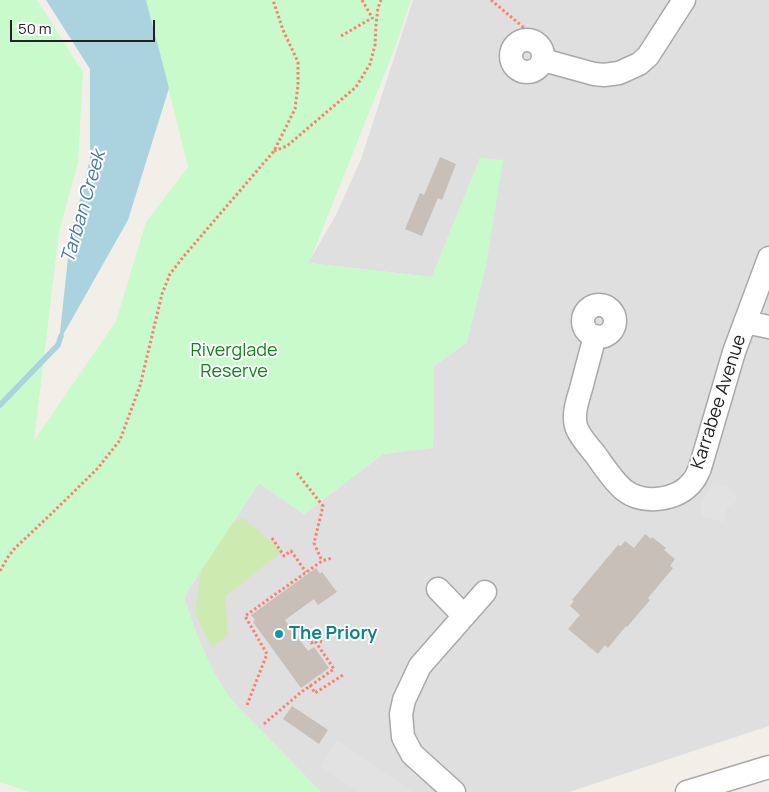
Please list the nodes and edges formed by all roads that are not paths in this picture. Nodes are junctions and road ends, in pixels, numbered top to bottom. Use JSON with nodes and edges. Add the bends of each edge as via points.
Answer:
{"nodes":[{"id":1,"x":684,"y":0,"type":"edge"},
{"id":2,"x":518,"y":43,"type":"road end"},
{"id":3,"x":769,"y":258,"type":"edge"},
{"id":4,"x":745,"y":322,"type":"junction"},
{"id":5,"x":769,"y":326,"type":"edge"},
{"id":6,"x":595,"y":336,"type":"dead end"},
{"id":7,"x":438,"y":589,"type":"dead end"},
{"id":8,"x":485,"y":592,"type":"dead end"},
{"id":9,"x":464,"y":616,"type":"junction"},
{"id":10,"x":769,"y":767,"type":"edge"},
{"id":11,"x":454,"y":792,"type":"edge"},
{"id":12,"x":687,"y":792,"type":"edge"}],
"edges":[{"from":1,"to":2,"type":"street","via":[[648,56],[619,73],[594,74],[543,60],[542,49],[534,41]]},
{"from":3,"to":4,"type":"street","name":"Karrabee Avenue"},
{"from":4,"to":5,"type":"street"},
{"from":4,"to":6,"type":"street","name":"Karrabee Avenue","via":[[700,468],[685,489],[661,499],[637,496],[624,490],[576,427],[577,404]]},
{"from":7,"to":9,"type":"street"},
{"from":8,"to":9,"type":"street"},
{"from":9,"to":11,"type":"street","via":[[420,666],[401,714],[403,737],[412,754]]},
{"from":10,"to":12,"type":"street"}]}
